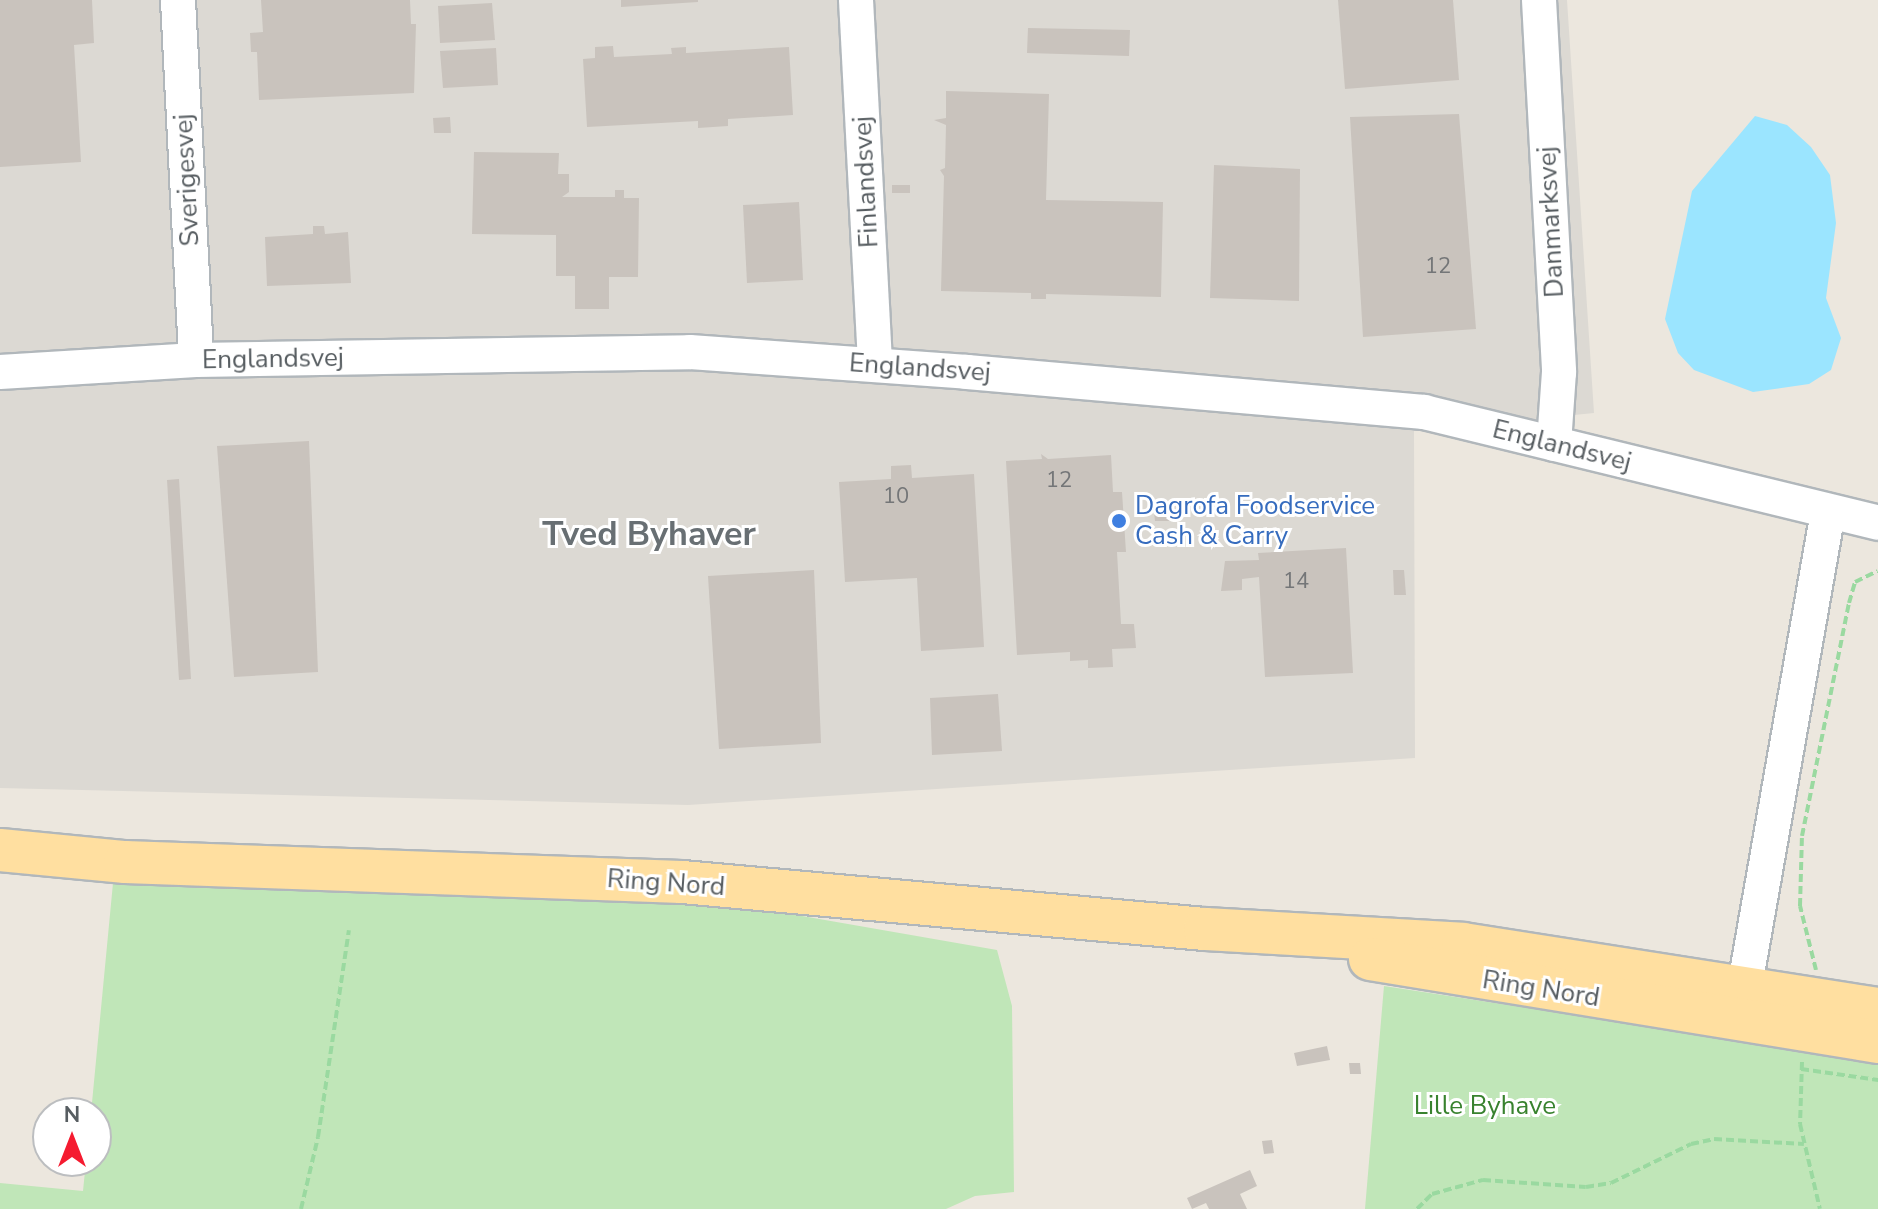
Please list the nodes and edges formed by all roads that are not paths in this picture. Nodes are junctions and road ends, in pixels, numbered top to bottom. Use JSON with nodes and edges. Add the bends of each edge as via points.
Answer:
{"nodes":[{"id":1,"x":178,"y":0,"type":"edge"},
{"id":2,"x":856,"y":0,"type":"edge"},
{"id":3,"x":1539,"y":0,"type":"edge"},
{"id":4,"x":196,"y":360,"type":"junction"},
{"id":5,"x":875,"y":364,"type":"junction"},
{"id":6,"x":0,"y":372,"type":"edge"},
{"id":7,"x":1554,"y":444,"type":"junction"},
{"id":8,"x":1828,"y":512,"type":"junction"},
{"id":9,"x":1878,"y":523,"type":"edge"},
{"id":10,"x":0,"y":850,"type":"edge"},
{"id":11,"x":125,"y":862,"type":"junction"},
{"id":12,"x":0,"y":873,"type":"edge"},
{"id":13,"x":1742,"y":1003,"type":"junction"},
{"id":14,"x":1878,"y":1009,"type":"edge"},
{"id":15,"x":1878,"y":1042,"type":"edge"}],
"edges":[{"from":1,"to":4,"type":"street","name":"Sverigesvej"},
{"from":2,"to":5,"type":"street","name":"Finlandsvej"},
{"from":3,"to":7,"type":"street","name":"Danmarksvej","via":[[1559,372]]},
{"from":4,"to":5,"type":"street","name":"Englandsvej","via":[[690,352]]},
{"from":4,"to":6,"type":"street","name":"Englandsvej"},
{"from":5,"to":7,"type":"street","name":"Englandsvej","via":[[1372,405]]},
{"from":7,"to":8,"type":"street","name":"Englandsvej"},
{"from":8,"to":9,"type":"street","name":"Englandsvej"},
{"from":8,"to":13,"type":"street"},
{"from":10,"to":11,"type":"main road","name":"Ring Nord"},
{"from":11,"to":12,"type":"main road","name":"Ring Nord"},
{"from":11,"to":13,"type":"main road","name":"Ring Nord","via":[[682,882],[1205,929]]},
{"from":13,"to":14,"type":"main road","name":"Ring Nord","via":[[1813,996]]},
{"from":13,"to":15,"type":"main road","name":"Ring Nord"}]}
